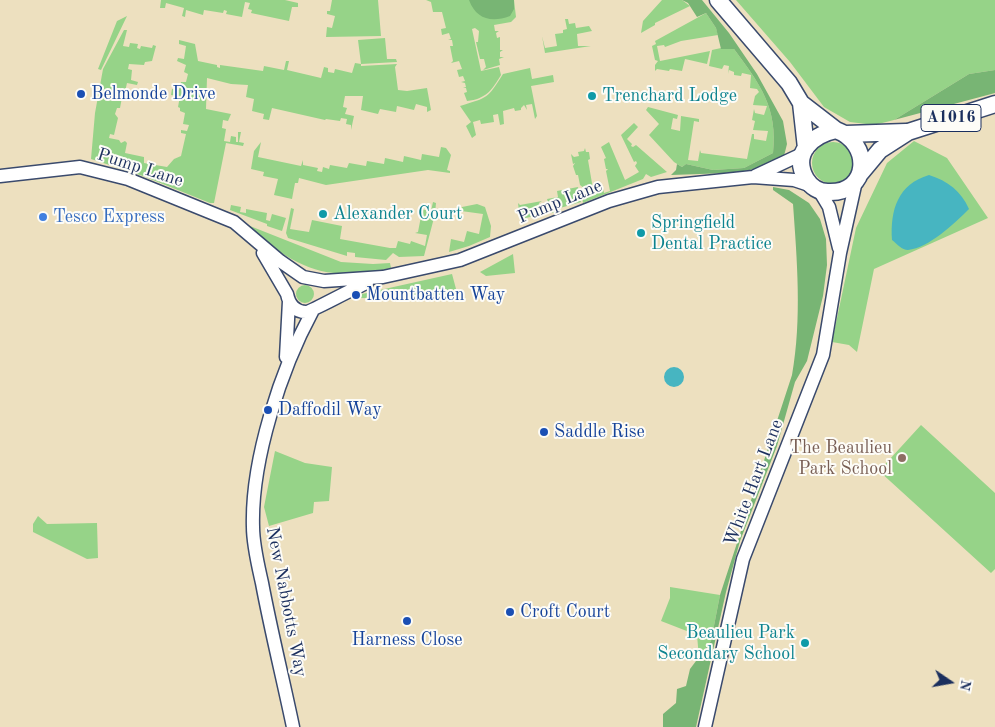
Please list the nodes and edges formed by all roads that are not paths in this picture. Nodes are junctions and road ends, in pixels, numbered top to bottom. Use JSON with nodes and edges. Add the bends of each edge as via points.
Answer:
{"nodes":[{"id":1,"x":718,"y":0,"type":"edge"},
{"id":2,"x":801,"y":103,"type":"junction"},
{"id":3,"x":995,"y":104,"type":"edge"},
{"id":4,"x":841,"y":132,"type":"junction"},
{"id":5,"x":908,"y":132,"type":"junction"},
{"id":6,"x":804,"y":151,"type":"junction"},
{"id":7,"x":0,"y":176,"type":"edge"},
{"id":8,"x":753,"y":177,"type":"junction"},
{"id":9,"x":858,"y":178,"type":"junction"},
{"id":10,"x":816,"y":189,"type":"junction"},
{"id":11,"x":257,"y":243,"type":"junction"},
{"id":12,"x":840,"y":253,"type":"junction"},
{"id":13,"x":308,"y":277,"type":"junction"},
{"id":14,"x":383,"y":277,"type":"junction"},
{"id":15,"x":288,"y":298,"type":"junction"},
{"id":16,"x":316,"y":308,"type":"junction"},
{"id":17,"x":285,"y":367,"type":"junction"},
{"id":18,"x":293,"y":727,"type":"edge"},
{"id":19,"x":705,"y":727,"type":"edge"}],
"edges":[{"from":1,"to":2,"type":"main road","via":[[789,83]]},
{"from":2,"to":4,"type":"main road"},
{"from":2,"to":6,"type":"main road"},
{"from":3,"to":5,"type":"main road","number":"A1016"},
{"from":4,"to":5,"type":"main road","number":"A1016"},
{"from":4,"to":6,"type":"main road","number":"A1016","via":[[814,138]]},
{"from":4,"to":9,"type":"main road","via":[[858,147],[861,156]]},
{"from":5,"to":9,"type":"main road","number":"A1016","via":[[880,150]]},
{"from":6,"to":8,"type":"street","name":"Pump Lane"},
{"from":6,"to":10,"type":"main road","via":[[803,172]]},
{"from":7,"to":11,"type":"street","name":"Pump Lane","via":[[80,167],[128,179],[234,222]]},
{"from":8,"to":10,"type":"street","name":"Pump Lane","via":[[794,180]]},
{"from":8,"to":14,"type":"street","name":"Pump Lane","via":[[658,187],[609,201],[460,260]]},
{"from":9,"to":10,"type":"main road","number":"A1016","via":[[846,190]]},
{"from":9,"to":12,"type":"street","name":"White Hart Lane"},
{"from":10,"to":12,"type":"street","name":"White Hart Lane","via":[[829,207]]},
{"from":11,"to":13,"type":"street","name":"Pump Lane"},
{"from":11,"to":15,"type":"street","name":"Pump Lane"},
{"from":12,"to":19,"type":"street","name":"White Hart Lane","via":[[823,355],[743,559]]},
{"from":13,"to":14,"type":"street","name":"Pump Lane","via":[[337,281]]},
{"from":13,"to":15,"type":"street","via":[[295,280]]},
{"from":13,"to":16,"type":"street","name":"Pump Lane","via":[[321,285],[323,291]]},
{"from":14,"to":16,"type":"street","name":"Pump Lane","via":[[355,287]]},
{"from":15,"to":16,"type":"street","via":[[297,310],[305,312]]},
{"from":15,"to":17,"type":"street","name":"New Nabbotts Way"},
{"from":16,"to":17,"type":"street","name":"New Nabbotts Way"},
{"from":17,"to":18,"type":"street","name":"New Nabbotts Way","via":[[262,447],[253,529],[266,607]]}]}
